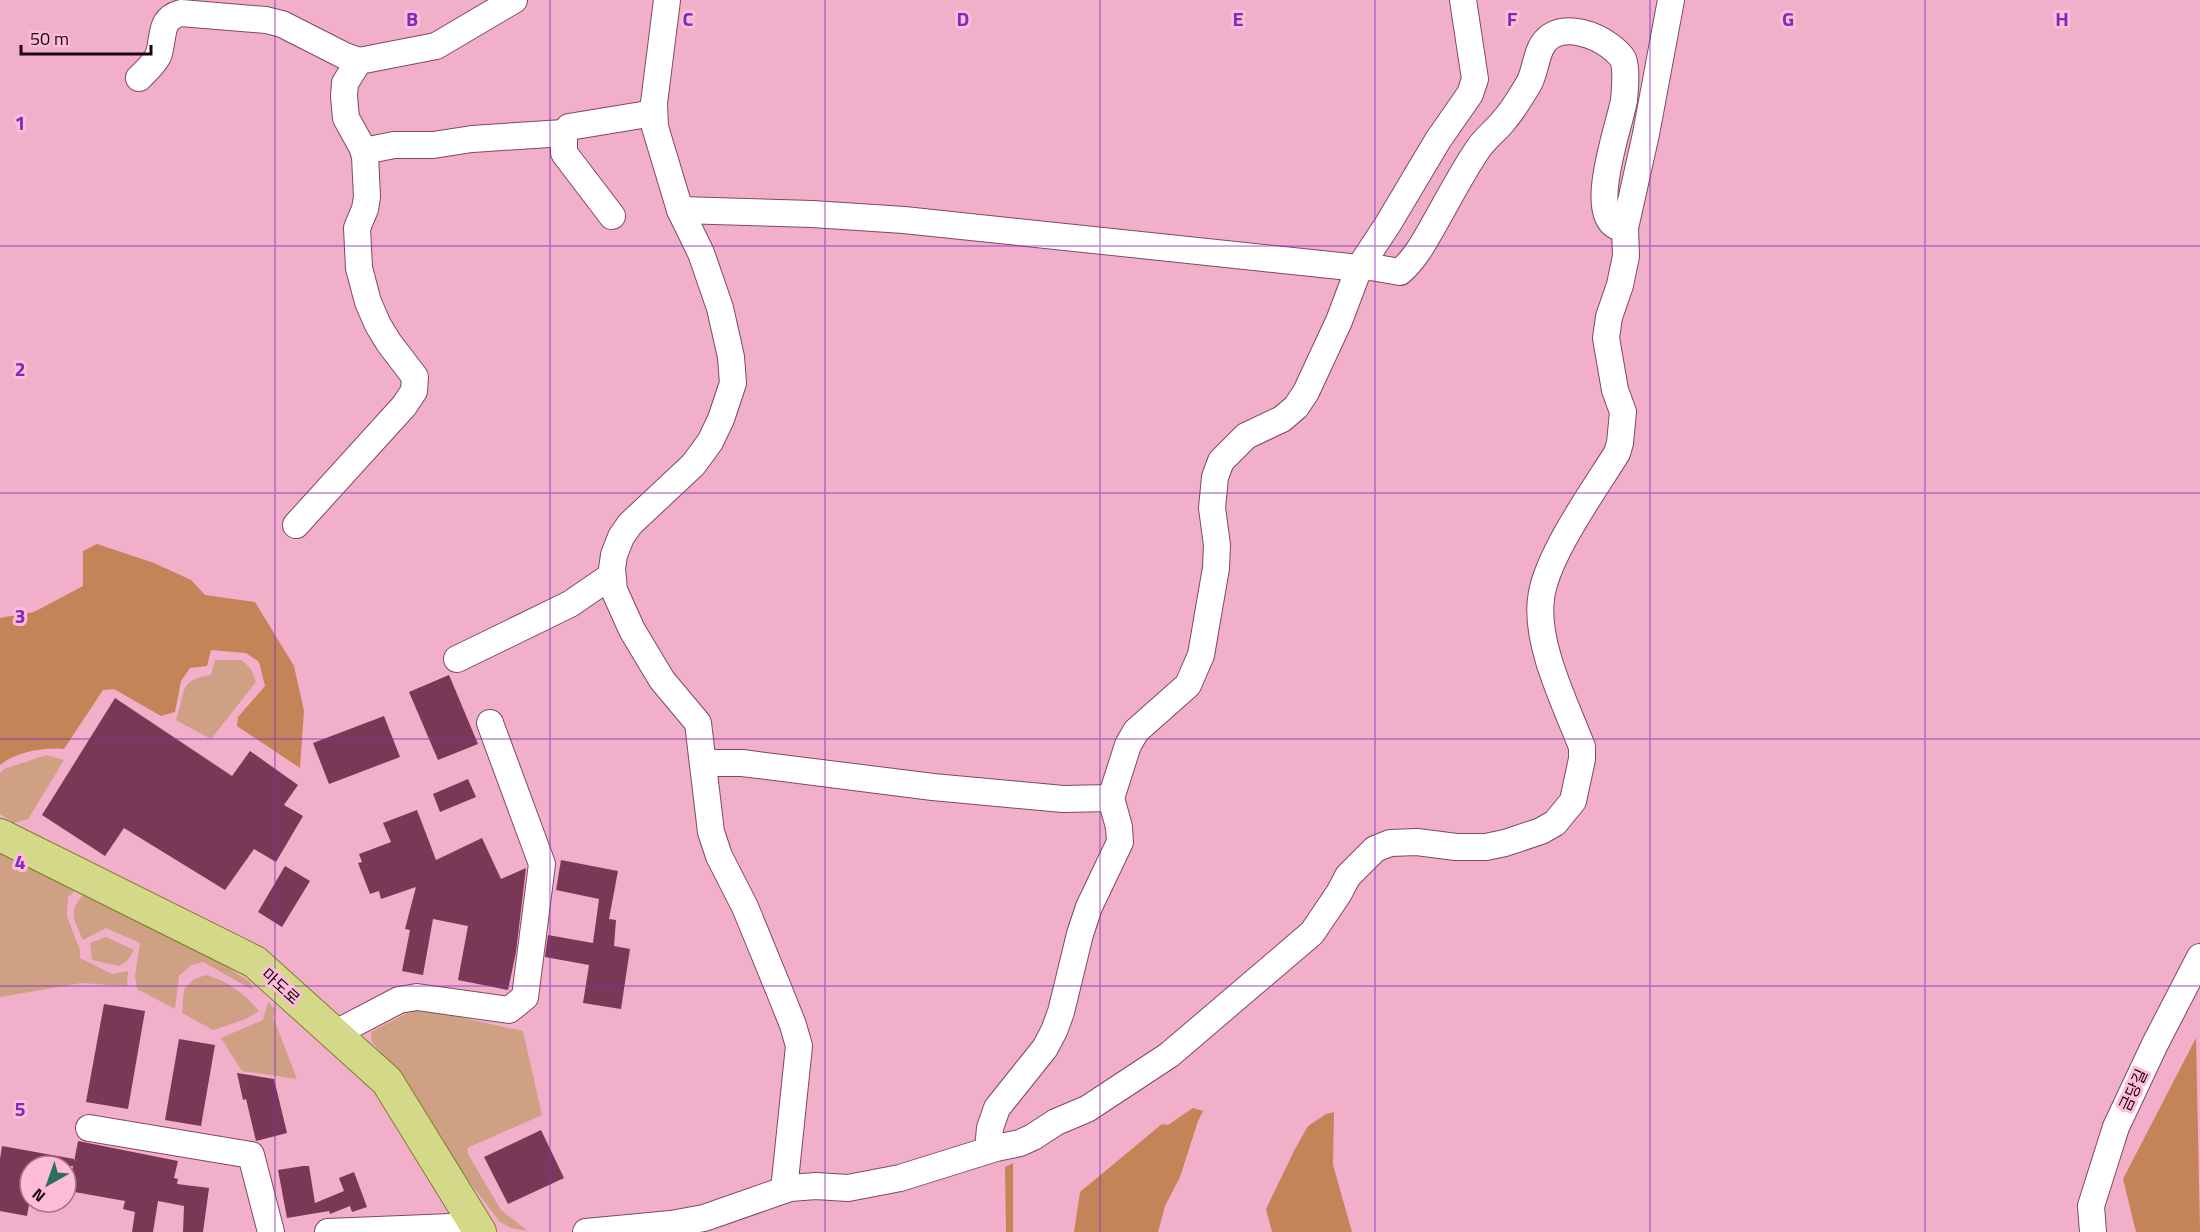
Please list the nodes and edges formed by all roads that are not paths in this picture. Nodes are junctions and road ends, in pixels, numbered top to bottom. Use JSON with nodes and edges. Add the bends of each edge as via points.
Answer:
{"nodes":[{"id":1,"x":514,"y":0,"type":"edge"},
{"id":2,"x":667,"y":0,"type":"edge"},
{"id":3,"x":1463,"y":0,"type":"edge"},
{"id":4,"x":1671,"y":0,"type":"edge"},
{"id":5,"x":217,"y":8,"type":"edge"},
{"id":6,"x":359,"y":61,"type":"junction"},
{"id":7,"x":139,"y":78,"type":"dead end"},
{"id":8,"x":654,"y":113,"type":"junction"},
{"id":9,"x":564,"y":133,"type":"junction"},
{"id":10,"x":364,"y":151,"type":"junction"},
{"id":11,"x":680,"y":210,"type":"junction"},
{"id":12,"x":612,"y":216,"type":"dead end"},
{"id":13,"x":1624,"y":228,"type":"junction"},
{"id":14,"x":1359,"y":268,"type":"junction"},
{"id":15,"x":296,"y":525,"type":"dead end"},
{"id":16,"x":613,"y":580,"type":"junction"},
{"id":17,"x":457,"y":658,"type":"dead end"},
{"id":18,"x":490,"y":723,"type":"dead end"},
{"id":19,"x":703,"y":763,"type":"junction"},
{"id":20,"x":1111,"y":798,"type":"junction"},
{"id":21,"x":0,"y":836,"type":"edge"},
{"id":22,"x":2200,"y":957,"type":"edge"},
{"id":23,"x":334,"y":1034,"type":"junction"},
{"id":24,"x":89,"y":1128,"type":"dead end"},
{"id":25,"x":988,"y":1150,"type":"junction"},
{"id":26,"x":784,"y":1190,"type":"junction"},
{"id":27,"x":478,"y":1229,"type":"edge"},
{"id":28,"x":271,"y":1232,"type":"edge"},
{"id":29,"x":328,"y":1232,"type":"edge"},
{"id":30,"x":586,"y":1232,"type":"edge"},
{"id":31,"x":2093,"y":1232,"type":"edge"}],
"edges":[{"from":1,"to":6,"type":"street","via":[[436,45]]},
{"from":2,"to":8,"type":"street"},
{"from":3,"to":14,"type":"street","via":[[1475,79],[1470,94]]},
{"from":4,"to":13,"type":"street"},
{"from":5,"to":6,"type":"street","via":[[282,24]]},
{"from":5,"to":7,"type":"street","via":[[171,15],[165,23],[156,59]]},
{"from":6,"to":10,"type":"street","via":[[345,83],[344,96],[346,118]]},
{"from":8,"to":9,"type":"street","via":[[568,127]]},
{"from":8,"to":11,"type":"street"},
{"from":9,"to":10,"type":"street","via":[[394,145]]},
{"from":9,"to":12,"type":"street","via":[[564,153]]},
{"from":10,"to":15,"type":"street","via":[[367,198],[357,228],[359,268],[378,325],[416,377],[414,391]]},
{"from":11,"to":14,"type":"street","via":[[904,220]]},
{"from":11,"to":16,"type":"street","via":[[701,253],[720,308],[733,383],[710,442],[693,465],[621,537],[614,555]]},
{"from":13,"to":14,"type":"street","via":[[1607,217],[1604,183],[1623,101],[1623,60],[1602,40],[1585,33],[1565,32],[1544,42],[1530,82],[1478,149],[1407,267],[1400,272]]},
{"from":13,"to":25,"type":"street","via":[[1626,256],[1606,338],[1623,412],[1620,443],[1557,552],[1541,598],[1548,658],[1582,747],[1573,801],[1566,812],[1541,831],[1496,845],[1417,842],[1390,843],[1375,849],[1348,876],[1312,933],[1169,1055],[1087,1109],[1020,1143]]},
{"from":14,"to":20,"type":"street","via":[[1339,321],[1296,407],[1282,419],[1246,436],[1221,461],[1212,508],[1216,568],[1202,655],[1188,686],[1136,731]]},
{"from":16,"to":17,"type":"street","via":[[605,580],[570,604]]},
{"from":16,"to":19,"type":"street","via":[[632,630],[662,680],[698,723]]},
{"from":18,"to":23,"type":"street","via":[[542,864],[525,997],[508,1010],[417,997],[399,1000]]},
{"from":19,"to":20,"type":"street","via":[[742,763],[1063,799]]},
{"from":19,"to":26,"type":"street","via":[[711,832],[719,856],[745,907],[799,1046]]},
{"from":20,"to":25,"type":"street","via":[[1120,842],[1089,907],[1061,1012],[1045,1048],[997,1108]]},
{"from":21,"to":23,"type":"main road","name":"마도로","via":[[255,962]]},
{"from":22,"to":31,"type":"street","name":"금당길","via":[[2116,1127],[2091,1206]]},
{"from":23,"to":27,"type":"main road","name":"마도로","via":[[387,1081]]},
{"from":24,"to":28,"type":"street","via":[[251,1155]]},
{"from":25,"to":26,"type":"street","via":[[900,1178],[848,1188]]},
{"from":26,"to":30,"type":"street","via":[[704,1218]]},
{"from":27,"to":29,"type":"street"}]}
